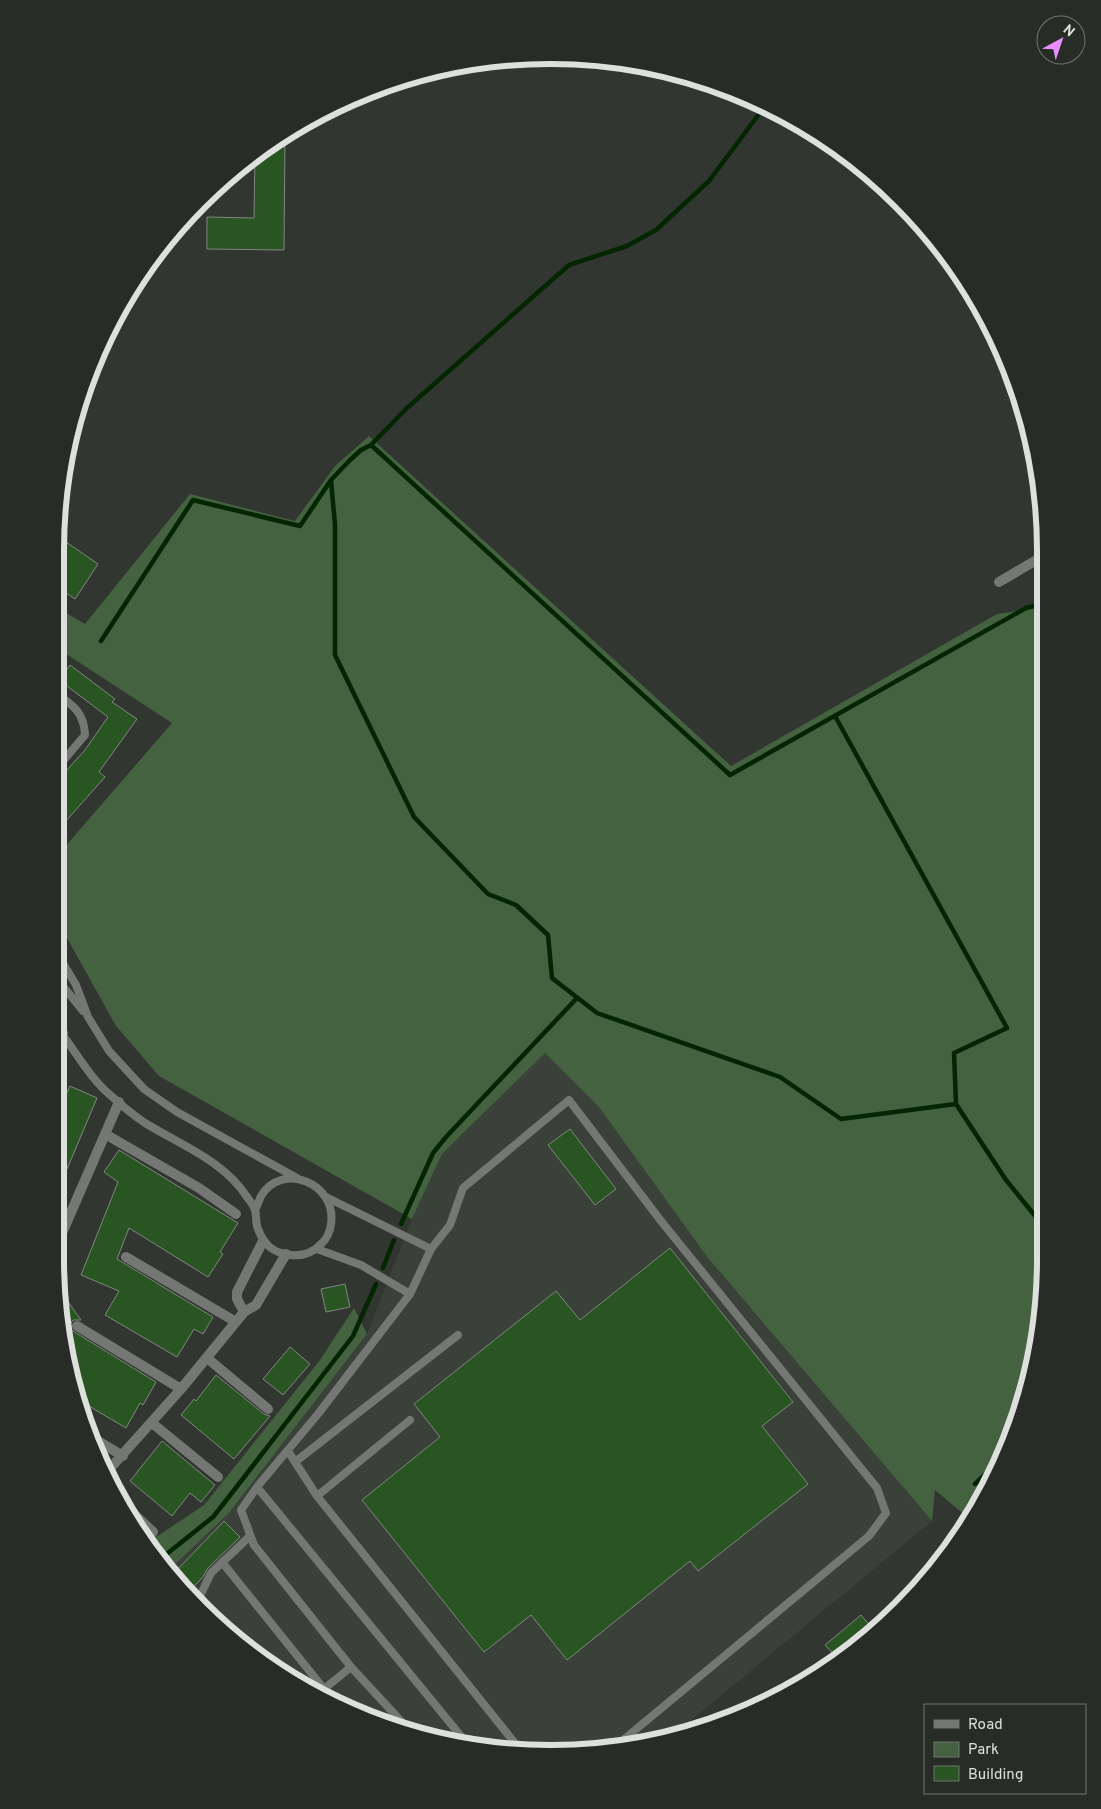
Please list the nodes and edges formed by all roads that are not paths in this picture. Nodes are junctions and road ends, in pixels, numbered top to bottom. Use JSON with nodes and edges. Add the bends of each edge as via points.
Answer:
{"nodes":[{"id":1,"x":1037,"y":560,"type":"edge"},
{"id":2,"x":999,"y":582,"type":"dead end"},
{"id":3,"x":64,"y":699,"type":"edge"},
{"id":4,"x":64,"y":761,"type":"edge"},
{"id":5,"x":64,"y":965,"type":"edge"},
{"id":6,"x":64,"y":987,"type":"edge"},
{"id":7,"x":88,"y":1017,"type":"junction"},
{"id":8,"x":64,"y":1032,"type":"edge"},
{"id":9,"x":64,"y":1036,"type":"edge"},
{"id":10,"x":67,"y":1040,"type":"junction"},
{"id":11,"x":119,"y":1102,"type":"junction"},
{"id":12,"x":105,"y":1134,"type":"junction"},
{"id":13,"x":298,"y":1179,"type":"junction"},
{"id":14,"x":326,"y":1197,"type":"junction"},
{"id":15,"x":256,"y":1210,"type":"junction"},
{"id":16,"x":236,"y":1214,"type":"dead end"},
{"id":17,"x":64,"y":1228,"type":"edge"},
{"id":18,"x":263,"y":1241,"type":"junction"},
{"id":19,"x":317,"y":1249,"type":"junction"},
{"id":20,"x":431,"y":1249,"type":"junction"},
{"id":21,"x":286,"y":1254,"type":"junction"},
{"id":22,"x":126,"y":1257,"type":"dead end"},
{"id":23,"x":410,"y":1294,"type":"junction"},
{"id":24,"x":244,"y":1312,"type":"junction"},
{"id":25,"x":236,"y":1322,"type":"junction"},
{"id":26,"x":76,"y":1326,"type":"dead end"},
{"id":27,"x":458,"y":1335,"type":"dead end"},
{"id":28,"x":207,"y":1358,"type":"junction"},
{"id":29,"x":181,"y":1389,"type":"junction"},
{"id":30,"x":268,"y":1409,"type":"dead end"},
{"id":31,"x":410,"y":1420,"type":"dead end"},
{"id":32,"x":152,"y":1423,"type":"junction"},
{"id":33,"x":100,"y":1442,"type":"edge"},
{"id":34,"x":288,"y":1451,"type":"junction"},
{"id":35,"x":123,"y":1456,"type":"junction"},
{"id":36,"x":295,"y":1462,"type":"junction"},
{"id":37,"x":111,"y":1468,"type":"edge"},
{"id":38,"x":218,"y":1477,"type":"dead end"},
{"id":39,"x":257,"y":1487,"type":"junction"},
{"id":40,"x":317,"y":1496,"type":"junction"},
{"id":41,"x":141,"y":1521,"type":"edge"},
{"id":42,"x":152,"y":1532,"type":"dead end"},
{"id":43,"x":250,"y":1536,"type":"junction"},
{"id":44,"x":222,"y":1562,"type":"junction"},
{"id":45,"x":200,"y":1596,"type":"edge"},
{"id":46,"x":351,"y":1667,"type":"junction"},
{"id":47,"x":315,"y":1684,"type":"edge"},
{"id":48,"x":324,"y":1689,"type":"edge"},
{"id":49,"x":400,"y":1721,"type":"edge"},
{"id":50,"x":462,"y":1737,"type":"edge"},
{"id":51,"x":624,"y":1739,"type":"edge"},
{"id":52,"x":515,"y":1744,"type":"edge"}],
"edges":[{"from":1,"to":2,"type":"street"},
{"from":3,"to":4,"type":"lane","via":[[77,709],[85,725],[85,736]]},
{"from":5,"to":7,"type":"lane","via":[[76,985]]},
{"from":6,"to":7,"type":"lane"},
{"from":7,"to":13,"type":"lane","via":[[109,1051],[144,1089],[177,1112]]},
{"from":8,"to":10,"type":"lane"},
{"from":9,"to":10,"type":"lane"},
{"from":10,"to":11,"type":"lane","via":[[92,1075]]},
{"from":11,"to":12,"type":"street"},
{"from":11,"to":15,"type":"lane","via":[[143,1122],[224,1170],[239,1184]]},
{"from":12,"to":16,"type":"street","via":[[199,1188]]},
{"from":12,"to":17,"type":"street"},
{"from":13,"to":14,"type":"lane","via":[[321,1190]]},
{"from":13,"to":15,"type":"lane","via":[[286,1179],[266,1190]]},
{"from":14,"to":19,"type":"lane","via":[[332,1214],[330,1232]]},
{"from":14,"to":20,"type":"lane"},
{"from":15,"to":18,"type":"lane","via":[[255,1222]]},
{"from":18,"to":21,"type":"lane","via":[[269,1248]]},
{"from":18,"to":24,"type":"street","via":[[237,1292]]},
{"from":19,"to":21,"type":"lane","via":[[300,1256]]},
{"from":19,"to":23,"type":"lane","via":[[361,1265]]},
{"from":20,"to":23,"type":"lane"},
{"from":20,"to":51,"type":"lane","via":[[450,1226],[463,1188],[569,1100],[661,1220],[877,1488],[886,1513],[869,1536]]},
{"from":21,"to":24,"type":"street","via":[[256,1304]]},
{"from":22,"to":25,"type":"street"},
{"from":23,"to":34,"type":"lane"},
{"from":24,"to":25,"type":"street"},
{"from":25,"to":28,"type":"street"},
{"from":26,"to":29,"type":"street"},
{"from":27,"to":36,"type":"lane"},
{"from":28,"to":29,"type":"street"},
{"from":28,"to":30,"type":"street"},
{"from":29,"to":32,"type":"street"},
{"from":31,"to":40,"type":"lane"},
{"from":32,"to":35,"type":"street"},
{"from":32,"to":38,"type":"street"},
{"from":33,"to":35,"type":"street"},
{"from":34,"to":36,"type":"lane"},
{"from":34,"to":39,"type":"lane"},
{"from":35,"to":37,"type":"street"},
{"from":36,"to":40,"type":"lane"},
{"from":39,"to":43,"type":"lane","via":[[241,1510]]},
{"from":39,"to":50,"type":"lane"},
{"from":40,"to":52,"type":"lane"},
{"from":41,"to":42,"type":"street"},
{"from":43,"to":44,"type":"lane"},
{"from":43,"to":46,"type":"lane"},
{"from":44,"to":45,"type":"lane","via":[[211,1573]]},
{"from":44,"to":47,"type":"lane"},
{"from":46,"to":48,"type":"lane"},
{"from":46,"to":49,"type":"lane"}]}
